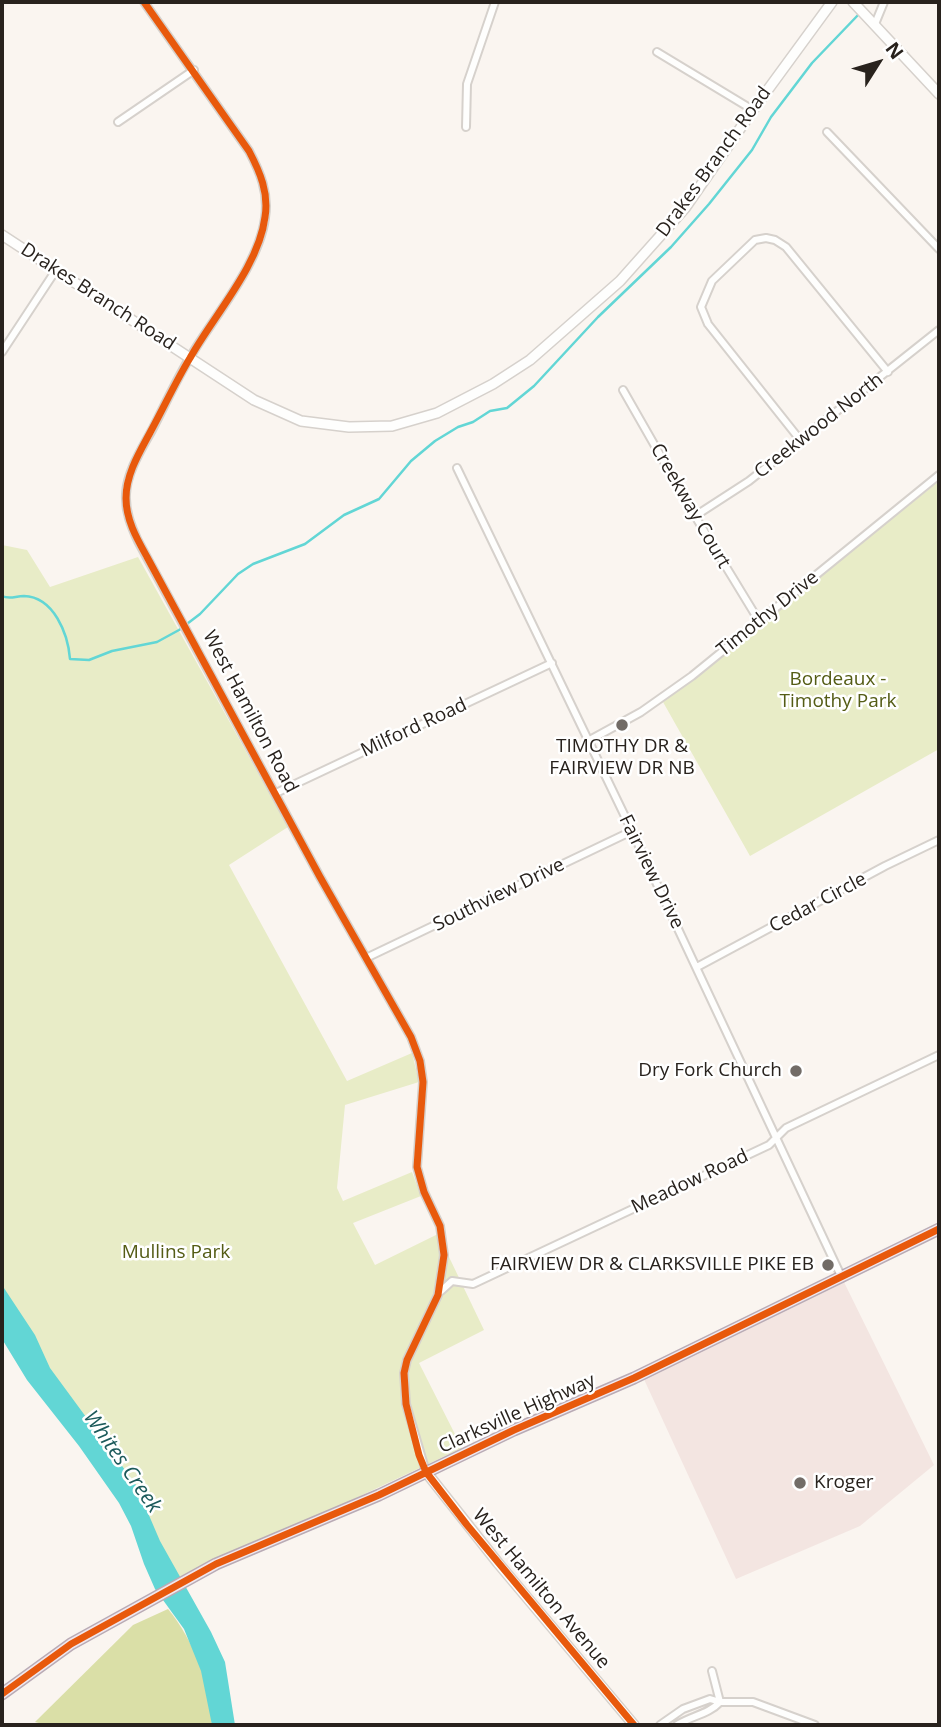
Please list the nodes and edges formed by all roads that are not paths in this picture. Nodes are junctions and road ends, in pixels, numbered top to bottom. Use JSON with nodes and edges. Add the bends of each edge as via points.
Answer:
{"nodes":[{"id":1,"x":144,"y":2,"type":"edge"},
{"id":2,"x":495,"y":2,"type":"edge"},
{"id":3,"x":832,"y":2,"type":"edge"},
{"id":4,"x":853,"y":2,"type":"edge"},
{"id":5,"x":884,"y":2,"type":"edge"},
{"id":6,"x":875,"y":24,"type":"junction"},
{"id":7,"x":657,"y":52,"type":"dead end"},
{"id":8,"x":194,"y":70,"type":"junction"},
{"id":9,"x":939,"y":94,"type":"edge"},
{"id":10,"x":753,"y":110,"type":"junction"},
{"id":11,"x":118,"y":122,"type":"dead end"},
{"id":12,"x":466,"y":127,"type":"dead end"},
{"id":13,"x":827,"y":132,"type":"dead end"},
{"id":14,"x":2,"y":235,"type":"edge"},
{"id":15,"x":939,"y":249,"type":"edge"},
{"id":16,"x":56,"y":270,"type":"junction"},
{"id":17,"x":939,"y":330,"type":"edge"},
{"id":18,"x":2,"y":352,"type":"edge"},
{"id":19,"x":190,"y":357,"type":"junction"},
{"id":20,"x":888,"y":372,"type":"junction"},
{"id":21,"x":623,"y":390,"type":"dead end"},
{"id":22,"x":801,"y":440,"type":"junction"},
{"id":23,"x":457,"y":468,"type":"dead end"},
{"id":24,"x":939,"y":475,"type":"edge"},
{"id":25,"x":695,"y":516,"type":"junction"},
{"id":26,"x":759,"y":621,"type":"junction"},
{"id":27,"x":552,"y":663,"type":"junction"},
{"id":28,"x":588,"y":741,"type":"junction"},
{"id":29,"x":276,"y":793,"type":"junction"},
{"id":30,"x":632,"y":831,"type":"junction"},
{"id":31,"x":939,"y":840,"type":"edge"},
{"id":32,"x":366,"y":958,"type":"junction"},
{"id":33,"x":697,"y":967,"type":"junction"},
{"id":34,"x":939,"y":1055,"type":"edge"},
{"id":35,"x":775,"y":1139,"type":"junction"},
{"id":36,"x":939,"y":1229,"type":"edge"},
{"id":37,"x":842,"y":1278,"type":"junction"},
{"id":38,"x":439,"y":1295,"type":"junction"},
{"id":39,"x":426,"y":1472,"type":"junction"},
{"id":40,"x":712,"y":1671,"type":"dead end"},
{"id":41,"x":2,"y":1694,"type":"edge"},
{"id":42,"x":720,"y":1702,"type":"junction"},
{"id":43,"x":673,"y":1715,"type":"junction"},
{"id":44,"x":634,"y":1725,"type":"edge"},
{"id":45,"x":660,"y":1725,"type":"edge"},
{"id":46,"x":678,"y":1725,"type":"edge"},
{"id":47,"x":815,"y":1725,"type":"edge"}],
"edges":[{"from":1,"to":8,"type":"street","name":"West Hamilton Road"},
{"from":2,"to":12,"type":"street","via":[[467,84]]},
{"from":3,"to":10,"type":"street","name":"Drakes Branch Road"},
{"from":4,"to":6,"type":"street"},
{"from":5,"to":6,"type":"street"},
{"from":6,"to":9,"type":"street"},
{"from":7,"to":10,"type":"street"},
{"from":8,"to":11,"type":"street"},
{"from":8,"to":19,"type":"street","name":"West Hamilton Road","via":[[260,172],[265,209],[260,239],[248,263]]},
{"from":10,"to":19,"type":"street","name":"Drakes Branch Road","via":[[685,208],[620,281],[530,360],[437,413],[392,426],[301,421],[254,400]]},
{"from":13,"to":15,"type":"street"},
{"from":14,"to":16,"type":"street","name":"Drakes Branch Road"},
{"from":16,"to":18,"type":"street"},
{"from":16,"to":19,"type":"street","name":"Drakes Branch Road"},
{"from":17,"to":20,"type":"street","name":"Creekwood North"},
{"from":19,"to":29,"type":"street","name":"West Hamilton Road","via":[[139,454],[128,482],[127,510],[135,533]]},
{"from":20,"to":22,"type":"street","name":"Creekwood North"},
{"from":20,"to":22,"type":"street","via":[[786,247],[766,237],[755,240],[712,282],[701,307],[708,324]]},
{"from":21,"to":25,"type":"street","name":"Creekway Court"},
{"from":22,"to":25,"type":"street","name":"Creekwood North"},
{"from":23,"to":27,"type":"street","name":"Fairview Drive"},
{"from":24,"to":26,"type":"street","name":"Timothy Drive"},
{"from":25,"to":26,"type":"street","name":"Creekway Court"},
{"from":26,"to":28,"type":"street","name":"Timothy Drive","via":[[664,696]]},
{"from":27,"to":28,"type":"street","name":"Fairview Drive"},
{"from":27,"to":29,"type":"street","name":"Milford Road"},
{"from":28,"to":30,"type":"street","name":"Fairview Drive"},
{"from":29,"to":32,"type":"street","name":"West Hamilton Road"},
{"from":30,"to":32,"type":"street","name":"Southview Drive"},
{"from":30,"to":33,"type":"street","name":"Fairview Drive"},
{"from":31,"to":33,"type":"street","name":"Cedar Circle"},
{"from":32,"to":38,"type":"street","name":"West Hamilton Road","via":[[420,1061],[423,1082],[417,1167],[440,1226],[444,1255]]},
{"from":33,"to":35,"type":"street","name":"Fairview Drive"},
{"from":34,"to":35,"type":"street","name":"Meadow Road","via":[[786,1128]]},
{"from":35,"to":37,"type":"street","name":"Fairview Drive"},
{"from":35,"to":38,"type":"street","name":"Meadow Road","via":[[473,1284],[452,1281]]},
{"from":36,"to":37,"type":"main road","name":"Clarksville Highway"},
{"from":37,"to":39,"type":"main road","name":"Clarksville Highway"},
{"from":38,"to":39,"type":"street","name":"West Hamilton Road","via":[[404,1373],[405,1404]]},
{"from":39,"to":41,"type":"main road","name":"Clarksville Highway","via":[[216,1564],[57,1653]]},
{"from":39,"to":44,"type":"street","name":"West Hamilton Avenue"},
{"from":40,"to":42,"type":"street"},
{"from":42,"to":43,"type":"street","via":[[710,1699]]},
{"from":42,"to":46,"type":"street"},
{"from":42,"to":47,"type":"street","via":[[753,1702]]},
{"from":43,"to":45,"type":"street"},
{"from":43,"to":46,"type":"street"}]}
